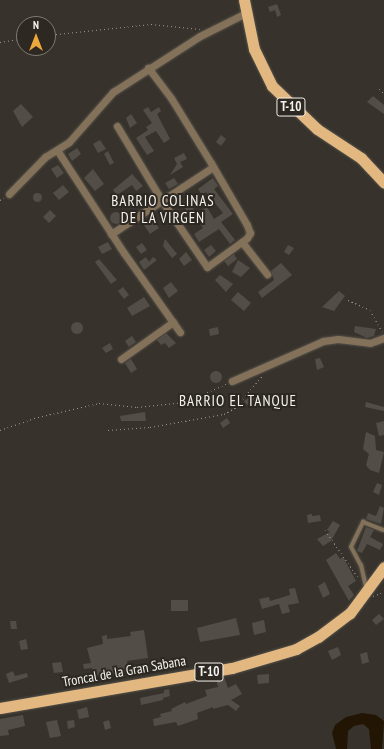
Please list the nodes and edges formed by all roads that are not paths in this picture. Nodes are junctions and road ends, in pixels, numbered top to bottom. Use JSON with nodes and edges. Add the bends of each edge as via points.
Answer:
{"nodes":[{"id":1,"x":244,"y":0,"type":"edge"},
{"id":2,"x":246,"y":13,"type":"junction"},
{"id":3,"x":148,"y":68,"type":"junction"},
{"id":4,"x":117,"y":126,"type":"dead end"},
{"id":5,"x":57,"y":150,"type":"junction"},
{"id":6,"x":213,"y":167,"type":"junction"},
{"id":7,"x":384,"y":183,"type":"edge"},
{"id":8,"x":9,"y":194,"type":"dead end"},
{"id":9,"x":162,"y":201,"type":"junction"},
{"id":10,"x":111,"y":234,"type":"junction"},
{"id":11,"x":242,"y":242,"type":"junction"},
{"id":12,"x":267,"y":274,"type":"dead end"},
{"id":13,"x":173,"y":322,"type":"junction"},
{"id":14,"x":180,"y":332,"type":"dead end"},
{"id":15,"x":384,"y":337,"type":"edge"},
{"id":16,"x":121,"y":359,"type":"dead end"},
{"id":17,"x":232,"y":381,"type":"road end"},
{"id":18,"x":384,"y":530,"type":"edge"},
{"id":19,"x":384,"y":567,"type":"edge"},
{"id":20,"x":366,"y":594,"type":"junction"},
{"id":21,"x":0,"y":708,"type":"edge"}],
"edges":[{"from":1,"to":2,"type":"highway","number":"T-10"},
{"from":2,"to":3,"type":"street"},
{"from":2,"to":7,"type":"highway","number":"T-10","via":[[257,60],[275,90],[317,129],[361,158]]},
{"from":3,"to":5,"type":"street","via":[[113,92],[75,136]]},
{"from":3,"to":6,"type":"street","via":[[171,98]]},
{"from":4,"to":9,"type":"street"},
{"from":5,"to":8,"type":"street","via":[[39,162]]},
{"from":5,"to":10,"type":"street"},
{"from":6,"to":9,"type":"street"},
{"from":6,"to":11,"type":"street","via":[[249,229],[248,236]]},
{"from":9,"to":10,"type":"street"},
{"from":9,"to":11,"type":"street","via":[[207,266]]},
{"from":10,"to":13,"type":"street"},
{"from":11,"to":12,"type":"street"},
{"from":13,"to":14,"type":"street"},
{"from":13,"to":16,"type":"street"},
{"from":15,"to":17,"type":"street","via":[[365,343],[330,340]]},
{"from":18,"to":20,"type":"lane","via":[[363,522],[351,547],[361,566]]},
{"from":19,"to":20,"type":"highway","name":"Troncal de la Gran Sabana","number":"T-10"},
{"from":20,"to":21,"type":"highway","name":"Troncal de la Gran Sabana","number":"T-10","via":[[350,613],[318,638],[265,659],[214,671]]}]}
